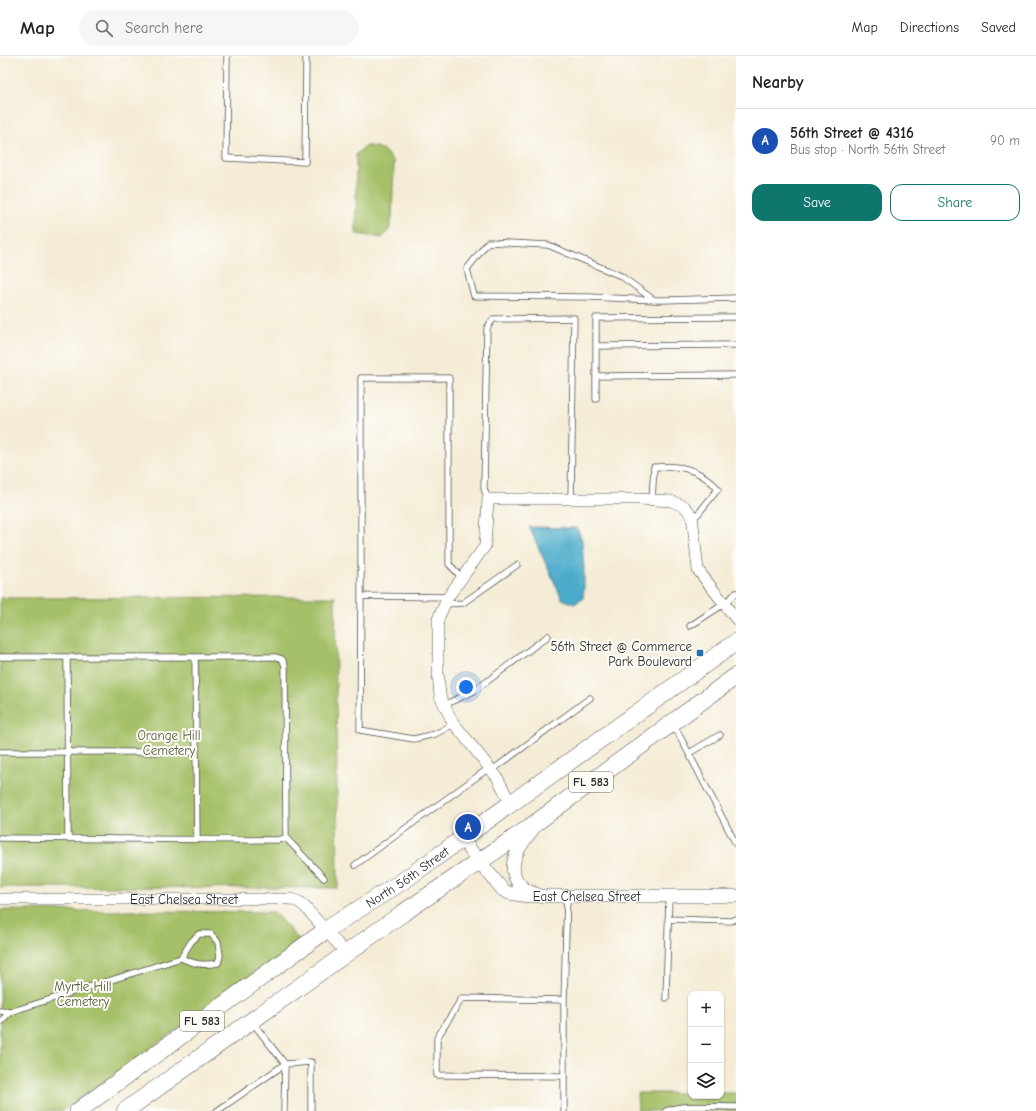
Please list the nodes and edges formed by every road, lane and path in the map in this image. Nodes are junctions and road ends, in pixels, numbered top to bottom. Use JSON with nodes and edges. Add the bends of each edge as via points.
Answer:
{"nodes":[{"id":1,"x":227,"y":56,"type":"edge"},
{"id":2,"x":306,"y":56,"type":"edge"},
{"id":3,"x":736,"y":298,"type":"edge"},
{"id":4,"x":654,"y":300,"type":"junction"},
{"id":5,"x":736,"y":316,"type":"edge"},
{"id":6,"x":736,"y":345,"type":"edge"},
{"id":7,"x":596,"y":346,"type":"junction"},
{"id":8,"x":736,"y":375,"type":"edge"},
{"id":9,"x":596,"y":376,"type":"junction"},
{"id":10,"x":596,"y":399,"type":"dead end"},
{"id":11,"x":488,"y":499,"type":"junction"},
{"id":12,"x":571,"y":499,"type":"junction"},
{"id":13,"x":652,"y":500,"type":"junction"},
{"id":14,"x":693,"y":518,"type":"junction"},
{"id":15,"x":517,"y":565,"type":"dead end"},
{"id":16,"x":462,"y":578,"type":"junction"},
{"id":17,"x":736,"y":593,"type":"edge"},
{"id":18,"x":361,"y":596,"type":"junction"},
{"id":19,"x":447,"y":601,"type":"junction"},
{"id":20,"x":724,"y":604,"type":"junction"},
{"id":21,"x":736,"y":619,"type":"edge"},
{"id":22,"x":690,"y":626,"type":"dead end"},
{"id":23,"x":548,"y":636,"type":"dead end"},
{"id":24,"x":736,"y":642,"type":"edge"},
{"id":25,"x":0,"y":657,"type":"edge"},
{"id":26,"x":195,"y":657,"type":"junction"},
{"id":27,"x":67,"y":658,"type":"junction"},
{"id":28,"x":736,"y":676,"type":"edge"},
{"id":29,"x":590,"y":698,"type":"dead end"},
{"id":30,"x":444,"y":705,"type":"junction"},
{"id":31,"x":673,"y":723,"type":"junction"},
{"id":32,"x":454,"y":724,"type":"junction"},
{"id":33,"x":720,"y":734,"type":"dead end"},
{"id":34,"x":0,"y":752,"type":"edge"},
{"id":35,"x":68,"y":752,"type":"junction"},
{"id":36,"x":196,"y":752,"type":"junction"},
{"id":37,"x":689,"y":754,"type":"junction"},
{"id":38,"x":490,"y":769,"type":"junction"},
{"id":39,"x":511,"y":804,"type":"junction"},
{"id":40,"x":539,"y":820,"type":"junction"},
{"id":41,"x":0,"y":838,"type":"edge"},
{"id":42,"x":286,"y":838,"type":"junction"},
{"id":43,"x":462,"y":838,"type":"junction"},
{"id":44,"x":68,"y":839,"type":"junction"},
{"id":45,"x":197,"y":839,"type":"junction"},
{"id":46,"x":736,"y":844,"type":"edge"},
{"id":47,"x":479,"y":861,"type":"junction"},
{"id":48,"x":355,"y":865,"type":"dead end"},
{"id":49,"x":324,"y":878,"type":"dead end"},
{"id":50,"x":544,"y":896,"type":"junction"},
{"id":51,"x":567,"y":896,"type":"junction"},
{"id":52,"x":669,"y":896,"type":"junction"},
{"id":53,"x":736,"y":896,"type":"edge"},
{"id":54,"x":0,"y":898,"type":"edge"},
{"id":55,"x":668,"y":919,"type":"junction"},
{"id":56,"x":736,"y":919,"type":"edge"},
{"id":57,"x":326,"y":930,"type":"junction"},
{"id":58,"x":346,"y":954,"type":"junction"},
{"id":59,"x":181,"y":958,"type":"junction"},
{"id":60,"x":666,"y":998,"type":"dead end"},
{"id":61,"x":564,"y":1000,"type":"junction"},
{"id":62,"x":0,"y":1011,"type":"edge"},
{"id":63,"x":10,"y":1012,"type":"junction"},
{"id":64,"x":251,"y":1021,"type":"junction"},
{"id":65,"x":0,"y":1022,"type":"edge"},
{"id":66,"x":186,"y":1032,"type":"junction"},
{"id":67,"x":285,"y":1064,"type":"junction"},
{"id":68,"x":564,"y":1076,"type":"junction"},
{"id":69,"x":736,"y":1107,"type":"edge"},
{"id":70,"x":78,"y":1111,"type":"edge"},
{"id":71,"x":94,"y":1111,"type":"edge"},
{"id":72,"x":125,"y":1111,"type":"edge"},
{"id":73,"x":217,"y":1111,"type":"edge"},
{"id":74,"x":284,"y":1111,"type":"edge"},
{"id":75,"x":311,"y":1111,"type":"edge"},
{"id":76,"x":564,"y":1111,"type":"edge"},
{"id":77,"x":666,"y":1111,"type":"edge"}],
"edges":[{"from":1,"to":2,"type":"lane","via":[[226,158],[305,162]]},
{"from":3,"to":4,"type":"lane"},
{"from":4,"to":4,"type":"lane","via":[[474,296],[467,269],[488,242],[548,245],[621,276]]},
{"from":5,"to":7,"type":"lane","via":[[596,318]]},
{"from":6,"to":7,"type":"lane"},
{"from":7,"to":9,"type":"lane"},
{"from":8,"to":9,"type":"lane"},
{"from":9,"to":10,"type":"lane"},
{"from":11,"to":12,"type":"street"},
{"from":11,"to":12,"type":"lane","via":[[484,489],[487,328],[493,319],[574,318]]},
{"from":11,"to":16,"type":"street","via":[[485,546]]},
{"from":12,"to":13,"type":"street"},
{"from":13,"to":14,"type":"street","via":[[671,501],[684,506]]},
{"from":13,"to":14,"type":"lane","via":[[654,467],[677,467],[693,471],[711,481],[718,489]]},
{"from":14,"to":20,"type":"street","via":[[698,570]]},
{"from":15,"to":19,"type":"lane","via":[[463,603]]},
{"from":16,"to":18,"type":"lane","via":[[449,564],[449,378],[361,378]]},
{"from":16,"to":19,"type":"street"},
{"from":17,"to":20,"type":"lane"},
{"from":18,"to":19,"type":"lane"},
{"from":18,"to":32,"type":"lane","via":[[360,730],[414,739],[434,734]]},
{"from":19,"to":30,"type":"street","via":[[438,619],[438,673],[440,696]]},
{"from":20,"to":21,"type":"street"},
{"from":20,"to":22,"type":"lane"},
{"from":23,"to":30,"type":"lane","via":[[474,691]]},
{"from":24,"to":39,"type":"main road","name":"North 56th Street","number":"FL 583"},
{"from":25,"to":27,"type":"lane"},
{"from":26,"to":27,"type":"lane"},
{"from":26,"to":36,"type":"lane"},
{"from":26,"to":42,"type":"lane","via":[[276,657],[286,664]]},
{"from":27,"to":35,"type":"lane"},
{"from":28,"to":31,"type":"main road","name":"North 56th Street","number":"FL 583"},
{"from":29,"to":38,"type":"lane"},
{"from":30,"to":32,"type":"street"},
{"from":31,"to":37,"type":"lane"},
{"from":31,"to":40,"type":"main road","name":"North 56th Street","number":"FL 583"},
{"from":32,"to":38,"type":"street"},
{"from":33,"to":37,"type":"lane"},
{"from":34,"to":35,"type":"lane"},
{"from":35,"to":36,"type":"lane"},
{"from":35,"to":44,"type":"lane"},
{"from":36,"to":45,"type":"lane"},
{"from":37,"to":46,"type":"lane"},
{"from":38,"to":39,"type":"street"},
{"from":38,"to":48,"type":"lane"},
{"from":39,"to":43,"type":"main road","name":"North 56th Street","number":"FL 583"},
{"from":40,"to":47,"type":"main road","name":"North 56th Street","number":"FL 583"},
{"from":40,"to":50,"type":"street","via":[[521,844],[513,866],[516,880],[521,887]]},
{"from":41,"to":44,"type":"lane"},
{"from":42,"to":45,"type":"lane"},
{"from":42,"to":49,"type":"lane"},
{"from":43,"to":47,"type":"street","name":"East Chelsea Street"},
{"from":43,"to":57,"type":"main road","name":"North 56th Street","number":"FL 583","via":[[403,881]]},
{"from":44,"to":45,"type":"lane"},
{"from":47,"to":50,"type":"street","name":"East Chelsea Street","via":[[503,890],[518,895]]},
{"from":47,"to":58,"type":"main road","name":"North 56th Street","number":"FL 583"},
{"from":50,"to":51,"type":"street","name":"East Chelsea Street"},
{"from":51,"to":52,"type":"street","name":"East Chelsea Street"},
{"from":51,"to":61,"type":"lane"},
{"from":52,"to":53,"type":"street","name":"East Chelsea Street"},
{"from":52,"to":55,"type":"lane"},
{"from":54,"to":57,"type":"street","name":"East Chelsea Street","via":[[291,900],[305,907]]},
{"from":55,"to":56,"type":"lane"},
{"from":55,"to":60,"type":"lane"},
{"from":57,"to":58,"type":"street","name":"East Chelsea Street"},
{"from":57,"to":66,"type":"main road","name":"North 56th Street","number":"FL 583"},
{"from":58,"to":64,"type":"main road","name":"North 56th Street","number":"FL 583"},
{"from":59,"to":59,"type":"lane","via":[[199,934],[211,934],[218,942],[218,963],[192,963]]},
{"from":59,"to":63,"type":"lane"},
{"from":61,"to":68,"type":"lane"},
{"from":61,"to":68,"type":"lane","via":[[462,998],[437,1038],[437,1075]]},
{"from":62,"to":63,"type":"lane"},
{"from":63,"to":65,"type":"lane"},
{"from":64,"to":67,"type":"lane"},
{"from":64,"to":72,"type":"main road","name":"North 56th Street","number":"FL 583"},
{"from":66,"to":70,"type":"main road","name":"North 56th Street","number":"FL 583"},
{"from":66,"to":71,"type":"main road","via":[[175,1053]]},
{"from":67,"to":73,"type":"lane"},
{"from":67,"to":74,"type":"lane"},
{"from":67,"to":75,"type":"lane","via":[[311,1062]]},
{"from":68,"to":76,"type":"lane"},
{"from":69,"to":77,"type":"lane","via":[[681,1107]]}]}
